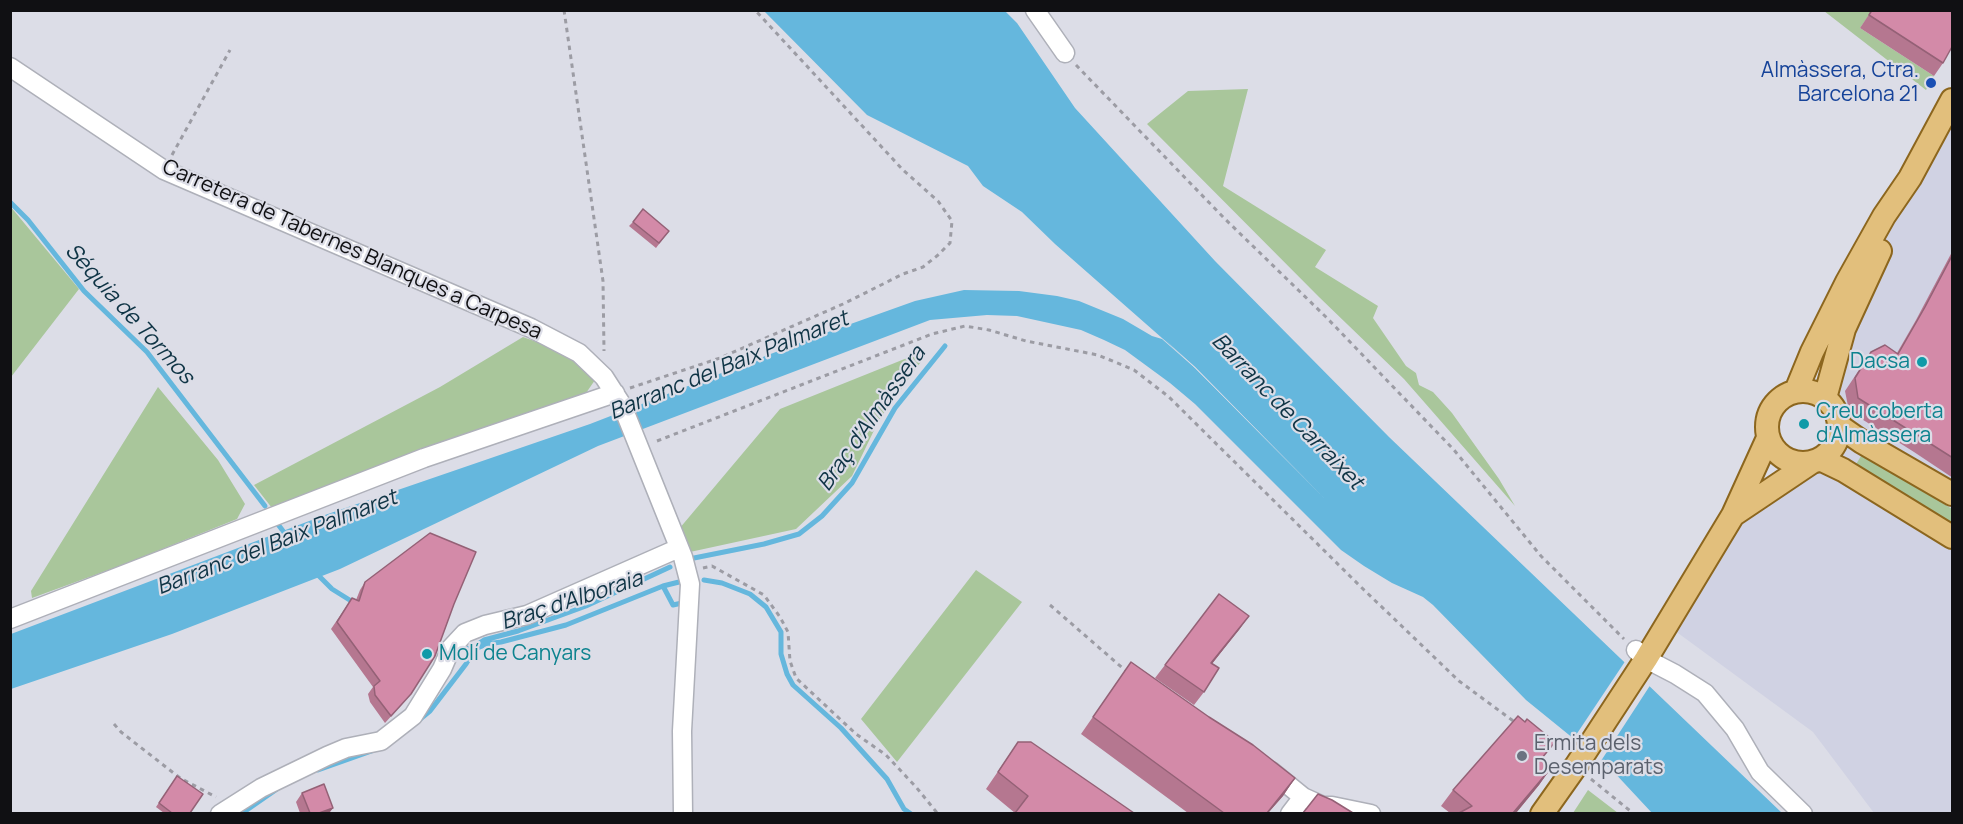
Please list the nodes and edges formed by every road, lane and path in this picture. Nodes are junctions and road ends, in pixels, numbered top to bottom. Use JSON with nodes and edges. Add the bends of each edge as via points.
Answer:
{"nodes":[{"id":1,"x":564,"y":10,"type":"edge"},
{"id":2,"x":755,"y":10,"type":"edge"},
{"id":3,"x":1034,"y":12,"type":"edge"},
{"id":4,"x":230,"y":50,"type":"dead end"},
{"id":5,"x":1065,"y":53,"type":"joint"},
{"id":6,"x":10,"y":66,"type":"edge"},
{"id":7,"x":1953,"y":100,"type":"edge"},
{"id":8,"x":164,"y":170,"type":"junction"},
{"id":9,"x":1910,"y":178,"type":"junction"},
{"id":10,"x":604,"y":377,"type":"junction"},
{"id":11,"x":1796,"y":391,"type":"junction"},
{"id":12,"x":1826,"y":398,"type":"junction"},
{"id":13,"x":618,"y":399,"type":"junction"},
{"id":14,"x":1839,"y":426,"type":"junction"},
{"id":15,"x":1768,"y":438,"type":"junction"},
{"id":16,"x":636,"y":444,"type":"junction"},
{"id":17,"x":1816,"y":460,"type":"junction"},
{"id":18,"x":1953,"y":494,"type":"edge"},
{"id":19,"x":1733,"y":515,"type":"junction"},
{"id":20,"x":1953,"y":537,"type":"edge"},
{"id":21,"x":683,"y":559,"type":"junction"},
{"id":22,"x":1050,"y":605,"type":"dead end"},
{"id":23,"x":10,"y":619,"type":"edge"},
{"id":24,"x":1641,"y":658,"type":"junction"},
{"id":25,"x":1126,"y":671,"type":"edge"},
{"id":26,"x":114,"y":724,"type":"dead end"},
{"id":27,"x":1522,"y":727,"type":"edge"},
{"id":28,"x":1257,"y":760,"type":"edge"},
{"id":29,"x":1579,"y":761,"type":"junction"},
{"id":30,"x":1303,"y":797,"type":"junction"},
{"id":31,"x":227,"y":810,"type":"edge"},
{"id":32,"x":683,"y":813,"type":"edge"},
{"id":33,"x":938,"y":813,"type":"edge"},
{"id":34,"x":1290,"y":813,"type":"edge"},
{"id":35,"x":1371,"y":813,"type":"edge"},
{"id":36,"x":1542,"y":813,"type":"edge"},
{"id":37,"x":1634,"y":813,"type":"edge"},
{"id":38,"x":1803,"y":813,"type":"edge"}],
"edges":[{"from":1,"to":10,"type":"path","via":[[603,281]]},
{"from":2,"to":13,"type":"path","via":[[903,170],[938,201],[952,221],[950,243],[923,267]]},
{"from":3,"to":5,"type":"street"},
{"from":4,"to":8,"type":"path"},
{"from":5,"to":24,"type":"path","via":[[1446,441],[1541,556]]},
{"from":6,"to":8,"type":"street","name":"Carretera de Tabernes Blanques a Carpesa"},
{"from":7,"to":9,"type":"main road"},
{"from":8,"to":10,"type":"street","name":"Carretera de Tabernes Blanques a Carpesa","via":[[531,328],[579,353]]},
{"from":9,"to":11,"type":"main road","via":[[1847,282]]},
{"from":9,"to":12,"type":"main road","via":[[1844,329]]},
{"from":10,"to":13,"type":"street","name":"Carretera de Tabernes Blanques a Carpesa"},
{"from":11,"to":12,"type":"main road"},
{"from":11,"to":15,"type":"main road","via":[[1774,405],[1768,417]]},
{"from":12,"to":14,"type":"main road","via":[[1835,410]]},
{"from":13,"to":16,"type":"street","name":"Carretera de Tabernes Blanques a Carpesa"},
{"from":13,"to":23,"type":"street","via":[[424,458]]},
{"from":14,"to":17,"type":"main road","via":[[1831,451]]},
{"from":14,"to":18,"type":"main road"},
{"from":15,"to":17,"type":"main road","via":[[1786,459],[1797,463]]},
{"from":15,"to":19,"type":"main road"},
{"from":16,"to":21,"type":"street","name":"Carretera de Tabernes Blanques a Carpesa"},
{"from":16,"to":27,"type":"path","via":[[932,333],[965,326],[1098,355],[1134,370],[1169,397],[1459,681]]},
{"from":17,"to":19,"type":"main road"},
{"from":17,"to":20,"type":"main road","via":[[1843,470]]},
{"from":19,"to":24,"type":"main road"},
{"from":21,"to":31,"type":"street","via":[[465,633],[451,648],[413,716],[381,741],[327,756],[261,788]]},
{"from":21,"to":32,"type":"street","name":"Carretera de Tabernes Blanques a Carpesa","via":[[690,584],[682,731]]},
{"from":21,"to":33,"type":"path","via":[[712,566],[764,595],[788,632],[796,678],[855,734],[886,755]]},
{"from":22,"to":25,"type":"path"},
{"from":24,"to":29,"type":"main road"},
{"from":24,"to":38,"type":"street","via":[[1705,693],[1735,729],[1760,772]]},
{"from":26,"to":31,"type":"path"},
{"from":28,"to":30,"type":"street"},
{"from":29,"to":36,"type":"main road"},
{"from":29,"to":37,"type":"path"},
{"from":30,"to":34,"type":"street"},
{"from":30,"to":35,"type":"street","via":[[1323,806]]}]}
